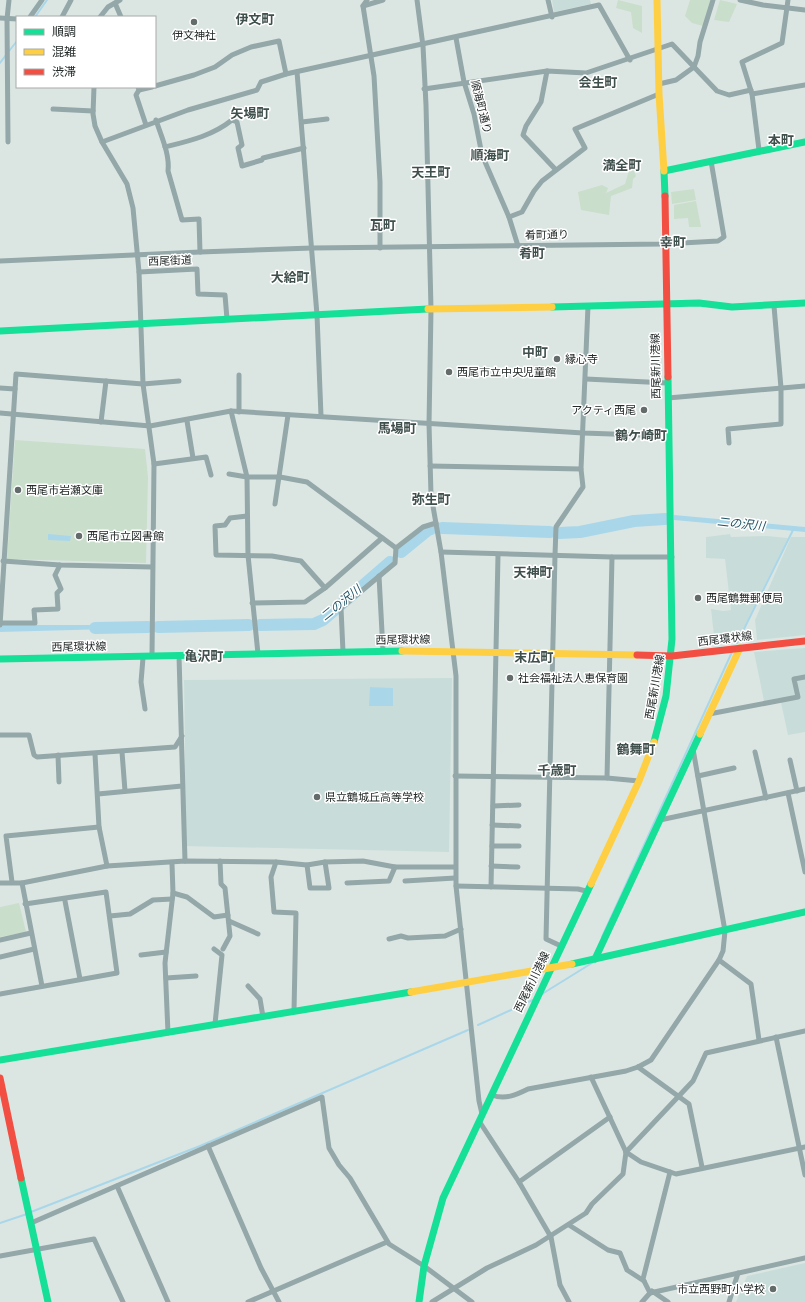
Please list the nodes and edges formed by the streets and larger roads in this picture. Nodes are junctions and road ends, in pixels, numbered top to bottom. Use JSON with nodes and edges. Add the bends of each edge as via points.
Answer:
{"nodes":[{"id":1,"x":9,"y":0,"type":"edge"},
{"id":2,"x":42,"y":0,"type":"edge"},
{"id":3,"x":72,"y":0,"type":"edge"},
{"id":4,"x":367,"y":0,"type":"edge"},
{"id":5,"x":381,"y":0,"type":"edge"},
{"id":6,"x":417,"y":0,"type":"edge"},
{"id":7,"x":548,"y":0,"type":"edge"},
{"id":8,"x":657,"y":0,"type":"edge"},
{"id":9,"x":713,"y":0,"type":"edge"},
{"id":10,"x":740,"y":0,"type":"edge"},
{"id":11,"x":788,"y":0,"type":"edge"},
{"id":12,"x":117,"y":1,"type":"edge"},
{"id":13,"x":363,"y":6,"type":"junction"},
{"id":14,"x":787,"y":8,"type":"junction"},
{"id":15,"x":805,"y":10,"type":"edge"},
{"id":16,"x":31,"y":16,"type":"edge"},
{"id":17,"x":63,"y":16,"type":"edge"},
{"id":18,"x":101,"y":16,"type":"edge"},
{"id":19,"x":121,"y":16,"type":"edge"},
{"id":20,"x":552,"y":17,"type":"junction"},
{"id":21,"x":0,"y":18,"type":"edge"},
{"id":22,"x":7,"y":19,"type":"junction"},
{"id":23,"x":16,"y":19,"type":"edge"},
{"id":24,"x":456,"y":38,"type":"junction"},
{"id":25,"x":423,"y":46,"type":"junction"},
{"id":26,"x":659,"y":48,"type":"junction"},
{"id":27,"x":370,"y":57,"type":"junction"},
{"id":28,"x":630,"y":60,"type":"junction"},
{"id":29,"x":694,"y":67,"type":"junction"},
{"id":30,"x":547,"y":71,"type":"junction"},
{"id":31,"x":297,"y":72,"type":"junction"},
{"id":32,"x":286,"y":74,"type":"junction"},
{"id":33,"x":464,"y":82,"type":"junction"},
{"id":34,"x":659,"y":84,"type":"junction"},
{"id":35,"x":805,"y":85,"type":"edge"},
{"id":36,"x":156,"y":86,"type":"edge"},
{"id":37,"x":94,"y":88,"type":"edge"},
{"id":38,"x":139,"y":88,"type":"edge"},
{"id":39,"x":424,"y":89,"type":"junction"},
{"id":40,"x":752,"y":92,"type":"junction"},
{"id":41,"x":659,"y":94,"type":"junction"},
{"id":42,"x":53,"y":109,"type":"dead end"},
{"id":43,"x":93,"y":111,"type":"junction"},
{"id":44,"x":327,"y":119,"type":"dead end"},
{"id":45,"x":156,"y":120,"type":"junction"},
{"id":46,"x":302,"y":122,"type":"junction"},
{"id":47,"x":146,"y":125,"type":"junction"},
{"id":48,"x":8,"y":142,"type":"dead end"},
{"id":49,"x":102,"y":142,"type":"junction"},
{"id":50,"x":805,"y":142,"type":"edge"},
{"id":51,"x":165,"y":147,"type":"junction"},
{"id":52,"x":304,"y":148,"type":"junction"},
{"id":53,"x":759,"y":150,"type":"junction"},
{"id":54,"x":711,"y":161,"type":"junction"},
{"id":55,"x":556,"y":170,"type":"junction"},
{"id":56,"x":664,"y":171,"type":"junction"},
{"id":57,"x":509,"y":216,"type":"junction"},
{"id":58,"x":664,"y":244,"type":"junction"},
{"id":59,"x":518,"y":246,"type":"junction"},
{"id":60,"x":312,"y":248,"type":"junction"},
{"id":61,"x":380,"y":248,"type":"junction"},
{"id":62,"x":429,"y":248,"type":"junction"},
{"id":63,"x":200,"y":252,"type":"junction"},
{"id":64,"x":137,"y":254,"type":"junction"},
{"id":65,"x":0,"y":261,"type":"edge"},
{"id":66,"x":139,"y":272,"type":"junction"},
{"id":67,"x":666,"y":303,"type":"junction"},
{"id":68,"x":805,"y":303,"type":"edge"},
{"id":69,"x":588,"y":306,"type":"junction"},
{"id":70,"x":774,"y":306,"type":"junction"},
{"id":71,"x":431,"y":309,"type":"junction"},
{"id":72,"x":317,"y":314,"type":"junction"},
{"id":73,"x":227,"y":320,"type":"junction"},
{"id":74,"x":140,"y":324,"type":"junction"},
{"id":75,"x":0,"y":331,"type":"edge"},
{"id":76,"x":238,"y":375,"type":"dead end"},
{"id":77,"x":586,"y":380,"type":"junction"},
{"id":78,"x":106,"y":381,"type":"junction"},
{"id":79,"x":179,"y":381,"type":"dead end"},
{"id":80,"x":667,"y":383,"type":"junction"},
{"id":81,"x":143,"y":384,"type":"junction"},
{"id":82,"x":805,"y":386,"type":"edge"},
{"id":83,"x":0,"y":388,"type":"edge"},
{"id":84,"x":781,"y":388,"type":"junction"},
{"id":85,"x":15,"y":389,"type":"junction"},
{"id":86,"x":668,"y":398,"type":"junction"},
{"id":87,"x":231,"y":412,"type":"junction"},
{"id":88,"x":239,"y":412,"type":"junction"},
{"id":89,"x":0,"y":414,"type":"edge"},
{"id":90,"x":14,"y":414,"type":"junction"},
{"id":91,"x":288,"y":415,"type":"junction"},
{"id":92,"x":321,"y":416,"type":"junction"},
{"id":93,"x":187,"y":420,"type":"junction"},
{"id":94,"x":101,"y":422,"type":"junction"},
{"id":95,"x":429,"y":424,"type":"junction"},
{"id":96,"x":150,"y":426,"type":"junction"},
{"id":97,"x":583,"y":433,"type":"junction"},
{"id":98,"x":668,"y":436,"type":"junction"},
{"id":99,"x":729,"y":443,"type":"dead end"},
{"id":100,"x":193,"y":458,"type":"junction"},
{"id":101,"x":154,"y":464,"type":"junction"},
{"id":102,"x":430,"y":466,"type":"junction"},
{"id":103,"x":581,"y":469,"type":"junction"},
{"id":104,"x":229,"y":474,"type":"dead end"},
{"id":105,"x":211,"y":475,"type":"dead end"},
{"id":106,"x":247,"y":477,"type":"junction"},
{"id":107,"x":280,"y":477,"type":"junction"},
{"id":108,"x":275,"y":504,"type":"dead end"},
{"id":109,"x":247,"y":516,"type":"junction"},
{"id":110,"x":436,"y":523,"type":"junction"},
{"id":111,"x":382,"y":538,"type":"junction"},
{"id":112,"x":396,"y":548,"type":"junction"},
{"id":113,"x":441,"y":552,"type":"junction"},
{"id":114,"x":498,"y":554,"type":"junction"},
{"id":115,"x":248,"y":555,"type":"junction"},
{"id":116,"x":555,"y":555,"type":"junction"},
{"id":117,"x":612,"y":557,"type":"junction"},
{"id":118,"x":672,"y":557,"type":"junction"},
{"id":119,"x":3,"y":561,"type":"junction"},
{"id":120,"x":60,"y":565,"type":"junction"},
{"id":121,"x":152,"y":567,"type":"junction"},
{"id":122,"x":378,"y":576,"type":"junction"},
{"id":123,"x":325,"y":588,"type":"junction"},
{"id":124,"x":252,"y":603,"type":"junction"},
{"id":125,"x":0,"y":624,"type":"edge"},
{"id":126,"x":805,"y":641,"type":"edge"},
{"id":127,"x":740,"y":648,"type":"junction"},
{"id":128,"x":383,"y":651,"type":"junction"},
{"id":129,"x":453,"y":651,"type":"junction"},
{"id":130,"x":496,"y":651,"type":"junction"},
{"id":131,"x":343,"y":652,"type":"junction"},
{"id":132,"x":553,"y":653,"type":"junction"},
{"id":133,"x":258,"y":654,"type":"junction"},
{"id":134,"x":611,"y":654,"type":"junction"},
{"id":135,"x":152,"y":656,"type":"junction"},
{"id":136,"x":179,"y":656,"type":"junction"},
{"id":137,"x":672,"y":656,"type":"junction"},
{"id":138,"x":144,"y":658,"type":"junction"},
{"id":139,"x":0,"y":659,"type":"edge"},
{"id":140,"x":805,"y":677,"type":"edge"},
{"id":141,"x":145,"y":709,"type":"dead end"},
{"id":142,"x":709,"y":714,"type":"junction"},
{"id":143,"x":0,"y":736,"type":"edge"},
{"id":144,"x":182,"y":736,"type":"junction"},
{"id":145,"x":693,"y":749,"type":"junction"},
{"id":146,"x":122,"y":752,"type":"junction"},
{"id":147,"x":755,"y":752,"type":"dead end"},
{"id":148,"x":95,"y":754,"type":"junction"},
{"id":149,"x":58,"y":755,"type":"junction"},
{"id":150,"x":790,"y":760,"type":"dead end"},
{"id":151,"x":734,"y":768,"type":"dead end"},
{"id":152,"x":455,"y":776,"type":"junction"},
{"id":153,"x":698,"y":776,"type":"junction"},
{"id":154,"x":494,"y":777,"type":"junction"},
{"id":155,"x":551,"y":777,"type":"junction"},
{"id":156,"x":608,"y":778,"type":"junction"},
{"id":157,"x":638,"y":781,"type":"junction"},
{"id":158,"x":59,"y":782,"type":"dead end"},
{"id":159,"x":182,"y":786,"type":"junction"},
{"id":160,"x":805,"y":789,"type":"edge"},
{"id":161,"x":125,"y":791,"type":"junction"},
{"id":162,"x":797,"y":791,"type":"junction"},
{"id":163,"x":788,"y":793,"type":"junction"},
{"id":164,"x":98,"y":794,"type":"junction"},
{"id":165,"x":766,"y":798,"type":"junction"},
{"id":166,"x":519,"y":805,"type":"dead end"},
{"id":167,"x":493,"y":806,"type":"junction"},
{"id":168,"x":704,"y":811,"type":"junction"},
{"id":169,"x":660,"y":820,"type":"junction"},
{"id":170,"x":492,"y":825,"type":"junction"},
{"id":171,"x":519,"y":826,"type":"dead end"},
{"id":172,"x":99,"y":827,"type":"junction"},
{"id":173,"x":492,"y":846,"type":"junction"},
{"id":174,"x":519,"y":846,"type":"dead end"},
{"id":175,"x":184,"y":861,"type":"junction"},
{"id":176,"x":220,"y":861,"type":"junction"},
{"id":177,"x":276,"y":862,"type":"junction"},
{"id":178,"x":325,"y":862,"type":"junction"},
{"id":179,"x":172,"y":864,"type":"dead end"},
{"id":180,"x":307,"y":865,"type":"junction"},
{"id":181,"x":106,"y":866,"type":"junction"},
{"id":182,"x":491,"y":866,"type":"junction"},
{"id":183,"x":395,"y":867,"type":"junction"},
{"id":184,"x":455,"y":867,"type":"junction"},
{"id":185,"x":518,"y":867,"type":"dead end"},
{"id":186,"x":805,"y":872,"type":"edge"},
{"id":187,"x":455,"y":878,"type":"junction"},
{"id":188,"x":12,"y":882,"type":"junction"},
{"id":189,"x":22,"y":882,"type":"junction"},
{"id":190,"x":404,"y":882,"type":"dead end"},
{"id":191,"x":0,"y":883,"type":"edge"},
{"id":192,"x":347,"y":883,"type":"dead end"},
{"id":193,"x":456,"y":886,"type":"junction"},
{"id":194,"x":491,"y":887,"type":"junction"},
{"id":195,"x":548,"y":889,"type":"junction"},
{"id":196,"x":586,"y":891,"type":"junction"},
{"id":197,"x":173,"y":893,"type":"junction"},
{"id":198,"x":172,"y":899,"type":"junction"},
{"id":199,"x":65,"y":901,"type":"dead end"},
{"id":200,"x":25,"y":904,"type":"junction"},
{"id":201,"x":805,"y":912,"type":"edge"},
{"id":202,"x":110,"y":916,"type":"junction"},
{"id":203,"x":228,"y":918,"type":"junction"},
{"id":204,"x":460,"y":929,"type":"junction"},
{"id":205,"x":725,"y":931,"type":"junction"},
{"id":206,"x":31,"y":933,"type":"junction"},
{"id":207,"x":258,"y":934,"type":"dead end"},
{"id":208,"x":389,"y":939,"type":"dead end"},
{"id":209,"x":0,"y":940,"type":"edge"},
{"id":210,"x":561,"y":946,"type":"junction"},
{"id":211,"x":34,"y":949,"type":"junction"},
{"id":212,"x":214,"y":949,"type":"dead end"},
{"id":213,"x":223,"y":949,"type":"dead end"},
{"id":214,"x":166,"y":952,"type":"junction"},
{"id":215,"x":141,"y":955,"type":"dead end"},
{"id":216,"x":0,"y":957,"type":"edge"},
{"id":217,"x":595,"y":959,"type":"junction"},
{"id":218,"x":719,"y":960,"type":"junction"},
{"id":219,"x":550,"y":969,"type":"junction"},
{"id":220,"x":196,"y":976,"type":"dead end"},
{"id":221,"x":166,"y":978,"type":"junction"},
{"id":222,"x":80,"y":979,"type":"junction"},
{"id":223,"x":466,"y":982,"type":"junction"},
{"id":224,"x":42,"y":986,"type":"junction"},
{"id":225,"x":248,"y":986,"type":"dead end"},
{"id":226,"x":0,"y":994,"type":"edge"},
{"id":227,"x":294,"y":1011,"type":"junction"},
{"id":228,"x":263,"y":1017,"type":"junction"},
{"id":229,"x":215,"y":1024,"type":"junction"},
{"id":230,"x":805,"y":1031,"type":"edge"},
{"id":231,"x":168,"y":1033,"type":"junction"},
{"id":232,"x":776,"y":1037,"type":"junction"},
{"id":233,"x":759,"y":1040,"type":"junction"},
{"id":234,"x":0,"y":1060,"type":"edge"},
{"id":235,"x":638,"y":1068,"type":"junction"},
{"id":236,"x":591,"y":1077,"type":"junction"},
{"id":237,"x":0,"y":1078,"type":"edge"},
{"id":238,"x":492,"y":1095,"type":"junction"},
{"id":239,"x":679,"y":1096,"type":"junction"},
{"id":240,"x":610,"y":1117,"type":"junction"},
{"id":241,"x":481,"y":1118,"type":"junction"},
{"id":242,"x":208,"y":1146,"type":"junction"},
{"id":243,"x":805,"y":1146,"type":"edge"},
{"id":244,"x":799,"y":1148,"type":"junction"},
{"id":245,"x":626,"y":1152,"type":"junction"},
{"id":246,"x":702,"y":1167,"type":"junction"},
{"id":247,"x":670,"y":1172,"type":"junction"},
{"id":248,"x":805,"y":1175,"type":"edge"},
{"id":249,"x":518,"y":1182,"type":"junction"},
{"id":250,"x":116,"y":1186,"type":"junction"},
{"id":251,"x":30,"y":1220,"type":"junction"},
{"id":252,"x":569,"y":1225,"type":"junction"},
{"id":253,"x":551,"y":1236,"type":"junction"},
{"id":254,"x":387,"y":1242,"type":"junction"},
{"id":255,"x":36,"y":1249,"type":"junction"},
{"id":256,"x":0,"y":1256,"type":"edge"},
{"id":257,"x":805,"y":1258,"type":"edge"},
{"id":258,"x":424,"y":1266,"type":"junction"},
{"id":259,"x":738,"y":1273,"type":"junction"},
{"id":260,"x":644,"y":1281,"type":"junction"},
{"id":261,"x":454,"y":1289,"type":"junction"},
{"id":262,"x":274,"y":1291,"type":"junction"},
{"id":263,"x":651,"y":1292,"type":"junction"},
{"id":264,"x":48,"y":1302,"type":"edge"},
{"id":265,"x":123,"y":1302,"type":"edge"},
{"id":266,"x":168,"y":1302,"type":"edge"},
{"id":267,"x":248,"y":1302,"type":"edge"},
{"id":268,"x":279,"y":1302,"type":"edge"},
{"id":269,"x":419,"y":1302,"type":"edge"},
{"id":270,"x":432,"y":1302,"type":"edge"},
{"id":271,"x":472,"y":1302,"type":"edge"},
{"id":272,"x":568,"y":1302,"type":"edge"},
{"id":273,"x":642,"y":1302,"type":"edge"},
{"id":274,"x":668,"y":1302,"type":"edge"},
{"id":275,"x":729,"y":1302,"type":"edge"}],
"edges":[{"from":1,"to":22,"type":"street"},
{"from":2,"to":16,"type":"street"},
{"from":3,"to":17,"type":"street"},
{"from":4,"to":13,"type":"street"},
{"from":5,"to":13,"type":"street"},
{"from":6,"to":25,"type":"street"},
{"from":7,"to":20,"type":"street"},
{"from":8,"to":26,"type":"street","name":"西尾新川港線"},
{"from":9,"to":29,"type":"street"},
{"from":10,"to":14,"type":"street"},
{"from":11,"to":14,"type":"street"},
{"from":12,"to":18,"type":"street"},
{"from":12,"to":19,"type":"street"},
{"from":13,"to":27,"type":"street"},
{"from":14,"to":15,"type":"street"},
{"from":14,"to":40,"type":"street","via":[[782,43],[742,62]]},
{"from":20,"to":24,"type":"street"},
{"from":20,"to":28,"type":"street","via":[[599,5]]},
{"from":21,"to":22,"type":"street"},
{"from":22,"to":23,"type":"street"},
{"from":22,"to":48,"type":"street"},
{"from":24,"to":25,"type":"street"},
{"from":24,"to":33,"type":"street","name":"順海町通り"},
{"from":25,"to":27,"type":"street"},
{"from":25,"to":39,"type":"street"},
{"from":26,"to":28,"type":"street"},
{"from":26,"to":29,"type":"street","via":[[672,44]]},
{"from":26,"to":34,"type":"street","name":"西尾新川港線"},
{"from":27,"to":31,"type":"street"},
{"from":27,"to":61,"type":"street","via":[[374,76],[380,182]]},
{"from":28,"to":30,"type":"street","via":[[586,73]]},
{"from":29,"to":34,"type":"street","via":[[676,80]]},
{"from":29,"to":40,"type":"street","via":[[716,91],[722,94]]},
{"from":30,"to":33,"type":"street"},
{"from":30,"to":55,"type":"street","via":[[541,102],[526,126],[524,135]]},
{"from":31,"to":32,"type":"street"},
{"from":31,"to":46,"type":"street"},
{"from":32,"to":36,"type":"street","via":[[279,41],[232,55],[215,67]]},
{"from":32,"to":45,"type":"street","via":[[261,82],[257,90]]},
{"from":33,"to":39,"type":"street"},
{"from":33,"to":57,"type":"street","name":"順海町通り","via":[[474,114],[482,155]]},
{"from":34,"to":41,"type":"street","name":"西尾新川港線"},
{"from":35,"to":40,"type":"street"},
{"from":37,"to":43,"type":"street"},
{"from":38,"to":47,"type":"street","via":[[136,95]]},
{"from":39,"to":62,"type":"street"},
{"from":40,"to":53,"type":"street"},
{"from":41,"to":55,"type":"street","via":[[575,129],[585,148]]},
{"from":41,"to":56,"type":"street","name":"西尾新川港線"},
{"from":42,"to":43,"type":"street"},
{"from":43,"to":49,"type":"street","via":[[95,126]]},
{"from":44,"to":46,"type":"street"},
{"from":45,"to":47,"type":"street"},
{"from":45,"to":51,"type":"street"},
{"from":46,"to":52,"type":"street"},
{"from":47,"to":49,"type":"street"},
{"from":49,"to":64,"type":"street","via":[[130,192]]},
{"from":50,"to":53,"type":"street"},
{"from":51,"to":52,"type":"street","via":[[209,134],[232,120],[236,122],[242,146],[238,148],[242,166],[262,158]]},
{"from":51,"to":63,"type":"street","via":[[168,171],[182,220],[199,220]]},
{"from":52,"to":60,"type":"street"},
{"from":53,"to":54,"type":"street"},
{"from":54,"to":56,"type":"street"},
{"from":54,"to":58,"type":"street","name":"肴町通り","via":[[724,237],[718,240]]},
{"from":55,"to":57,"type":"street","via":[[538,186],[522,212]]},
{"from":56,"to":58,"type":"street","name":"西尾新川港線"},
{"from":57,"to":59,"type":"street","name":"順海町通り"},
{"from":58,"to":59,"type":"street","name":"肴町通り"},
{"from":58,"to":67,"type":"street","name":"西尾新川港線"},
{"from":59,"to":62,"type":"street","name":"肴町通り"},
{"from":60,"to":61,"type":"street","name":"肴町通り"},
{"from":60,"to":63,"type":"street","name":"肴町通り"},
{"from":60,"to":72,"type":"street"},
{"from":61,"to":62,"type":"street","name":"肴町通り"},
{"from":62,"to":71,"type":"street"},
{"from":63,"to":64,"type":"street","name":"肴町通り"},
{"from":64,"to":65,"type":"street","name":"肴町通り"},
{"from":64,"to":66,"type":"street"},
{"from":66,"to":73,"type":"street","name":"西尾街道","via":[[198,269],[198,294],[225,295]]},
{"from":66,"to":74,"type":"street"},
{"from":67,"to":69,"type":"street"},
{"from":67,"to":70,"type":"street","via":[[732,307]]},
{"from":67,"to":80,"type":"street","name":"西尾新川港線"},
{"from":68,"to":70,"type":"street"},
{"from":69,"to":71,"type":"street"},
{"from":69,"to":77,"type":"street"},
{"from":70,"to":84,"type":"street"},
{"from":71,"to":72,"type":"street"},
{"from":71,"to":95,"type":"street"},
{"from":72,"to":73,"type":"street"},
{"from":72,"to":92,"type":"street"},
{"from":73,"to":74,"type":"street"},
{"from":74,"to":75,"type":"street"},
{"from":74,"to":81,"type":"street"},
{"from":76,"to":88,"type":"street"},
{"from":77,"to":80,"type":"street"},
{"from":77,"to":97,"type":"street"},
{"from":78,"to":81,"type":"street"},
{"from":78,"to":85,"type":"street","via":[[16,374]]},
{"from":78,"to":94,"type":"street"},
{"from":79,"to":81,"type":"street"},
{"from":80,"to":86,"type":"street","name":"西尾新川港線"},
{"from":81,"to":96,"type":"street"},
{"from":82,"to":84,"type":"street"},
{"from":83,"to":85,"type":"street"},
{"from":84,"to":86,"type":"street"},
{"from":84,"to":99,"type":"street","via":[[782,424],[728,428]]},
{"from":85,"to":90,"type":"street"},
{"from":86,"to":98,"type":"street","name":"西尾新川港線"},
{"from":87,"to":88,"type":"street"},
{"from":87,"to":93,"type":"street"},
{"from":87,"to":106,"type":"street"},
{"from":88,"to":91,"type":"street"},
{"from":89,"to":90,"type":"street"},
{"from":90,"to":94,"type":"street"},
{"from":90,"to":119,"type":"street"},
{"from":91,"to":92,"type":"street"},
{"from":91,"to":107,"type":"street"},
{"from":92,"to":95,"type":"street"},
{"from":93,"to":96,"type":"street"},
{"from":93,"to":100,"type":"street"},
{"from":94,"to":96,"type":"street"},
{"from":95,"to":97,"type":"street"},
{"from":95,"to":102,"type":"street"},
{"from":96,"to":101,"type":"street"},
{"from":97,"to":98,"type":"street"},
{"from":97,"to":103,"type":"street"},
{"from":98,"to":118,"type":"street","name":"西尾新川港線"},
{"from":100,"to":101,"type":"street"},
{"from":100,"to":105,"type":"street","via":[[206,457]]},
{"from":101,"to":121,"type":"street"},
{"from":102,"to":103,"type":"street"},
{"from":102,"to":110,"type":"street"},
{"from":103,"to":116,"type":"street","via":[[583,487],[556,527]]},
{"from":104,"to":106,"type":"street"},
{"from":106,"to":107,"type":"street"},
{"from":106,"to":109,"type":"street"},
{"from":107,"to":108,"type":"street"},
{"from":107,"to":111,"type":"street","via":[[307,482]]},
{"from":109,"to":115,"type":"street"},
{"from":109,"to":115,"type":"street","via":[[230,518],[225,525],[215,526],[216,555]]},
{"from":110,"to":112,"type":"street","via":[[424,527]]},
{"from":110,"to":113,"type":"street"},
{"from":111,"to":112,"type":"street"},
{"from":111,"to":123,"type":"street"},
{"from":112,"to":122,"type":"street","via":[[395,563]]},
{"from":113,"to":114,"type":"street"},
{"from":113,"to":129,"type":"street"},
{"from":114,"to":116,"type":"street"},
{"from":114,"to":130,"type":"street"},
{"from":115,"to":123,"type":"street","via":[[301,561]]},
{"from":115,"to":124,"type":"street"},
{"from":116,"to":117,"type":"street"},
{"from":116,"to":132,"type":"street"},
{"from":117,"to":118,"type":"street"},
{"from":117,"to":134,"type":"street"},
{"from":118,"to":137,"type":"street","name":"西尾新川港線"},
{"from":119,"to":120,"type":"street"},
{"from":119,"to":125,"type":"street"},
{"from":120,"to":121,"type":"street"},
{"from":120,"to":125,"type":"street","via":[[55,575],[60,590],[57,593],[58,609],[34,610],[35,623]]},
{"from":121,"to":135,"type":"street"},
{"from":122,"to":128,"type":"street"},
{"from":122,"to":131,"type":"street","via":[[341,608]]},
{"from":123,"to":124,"type":"street","via":[[305,602]]},
{"from":124,"to":133,"type":"street"},
{"from":126,"to":127,"type":"street","name":"西尾環状線"},
{"from":127,"to":137,"type":"street","name":"西尾環状線"},
{"from":127,"to":142,"type":"street"},
{"from":128,"to":129,"type":"street","name":"西尾環状線"},
{"from":128,"to":131,"type":"street","name":"西尾環状線"},
{"from":129,"to":130,"type":"street","name":"西尾環状線"},
{"from":129,"to":152,"type":"street","via":[[456,676]]},
{"from":130,"to":132,"type":"street","name":"西尾環状線"},
{"from":130,"to":154,"type":"street"},
{"from":131,"to":133,"type":"street","name":"西尾環状線"},
{"from":132,"to":134,"type":"street","name":"西尾環状線"},
{"from":132,"to":155,"type":"street"},
{"from":133,"to":136,"type":"street","name":"西尾環状線"},
{"from":134,"to":137,"type":"street","name":"西尾環状線"},
{"from":134,"to":156,"type":"street"},
{"from":135,"to":136,"type":"street","name":"西尾環状線"},
{"from":135,"to":138,"type":"street","name":"西尾環状線"},
{"from":136,"to":144,"type":"street"},
{"from":137,"to":157,"type":"street","name":"西尾新川港線","via":[[666,699],[656,738]]},
{"from":138,"to":139,"type":"street","name":"西尾環状線"},
{"from":138,"to":141,"type":"street","via":[[141,682]]},
{"from":140,"to":142,"type":"street","via":[[794,679],[798,697]]},
{"from":142,"to":145,"type":"street"},
{"from":143,"to":149,"type":"street","via":[[29,735],[34,755]]},
{"from":144,"to":146,"type":"street","via":[[175,747]]},
{"from":144,"to":159,"type":"street"},
{"from":145,"to":153,"type":"street"},
{"from":145,"to":169,"type":"street"},
{"from":146,"to":148,"type":"street"},
{"from":146,"to":161,"type":"street"},
{"from":147,"to":165,"type":"street"},
{"from":148,"to":149,"type":"street"},
{"from":148,"to":164,"type":"street"},
{"from":149,"to":158,"type":"street"},
{"from":150,"to":162,"type":"street"},
{"from":151,"to":153,"type":"street"},
{"from":152,"to":154,"type":"street"},
{"from":152,"to":184,"type":"street"},
{"from":153,"to":168,"type":"street"},
{"from":154,"to":155,"type":"street"},
{"from":154,"to":167,"type":"street"},
{"from":155,"to":156,"type":"street"},
{"from":155,"to":195,"type":"street"},
{"from":156,"to":157,"type":"street"},
{"from":157,"to":196,"type":"street","name":"西尾新川港線"},
{"from":159,"to":161,"type":"street"},
{"from":159,"to":175,"type":"street"},
{"from":160,"to":162,"type":"street"},
{"from":161,"to":164,"type":"street"},
{"from":162,"to":163,"type":"street"},
{"from":163,"to":165,"type":"street"},
{"from":163,"to":186,"type":"street"},
{"from":164,"to":172,"type":"street"},
{"from":165,"to":168,"type":"street"},
{"from":166,"to":167,"type":"street"},
{"from":167,"to":170,"type":"street"},
{"from":168,"to":169,"type":"street"},
{"from":168,"to":205,"type":"street"},
{"from":169,"to":217,"type":"street"},
{"from":170,"to":171,"type":"street"},
{"from":170,"to":173,"type":"street"},
{"from":172,"to":181,"type":"street"},
{"from":172,"to":188,"type":"street","via":[[6,836]]},
{"from":173,"to":174,"type":"street"},
{"from":173,"to":182,"type":"street"},
{"from":175,"to":176,"type":"street"},
{"from":175,"to":181,"type":"street"},
{"from":176,"to":177,"type":"street"},
{"from":176,"to":203,"type":"street","via":[[221,884],[225,888]]},
{"from":177,"to":180,"type":"street"},
{"from":177,"to":227,"type":"street","via":[[271,877],[274,912],[296,913]]},
{"from":178,"to":180,"type":"street"},
{"from":178,"to":180,"type":"street","via":[[329,888],[310,888]]},
{"from":178,"to":183,"type":"street","via":[[363,861]]},
{"from":179,"to":197,"type":"street"},
{"from":181,"to":189,"type":"street"},
{"from":182,"to":185,"type":"street"},
{"from":182,"to":194,"type":"street"},
{"from":183,"to":184,"type":"street"},
{"from":183,"to":192,"type":"street","via":[[389,880]]},
{"from":184,"to":187,"type":"street"},
{"from":187,"to":190,"type":"street"},
{"from":187,"to":193,"type":"street"},
{"from":188,"to":189,"type":"street"},
{"from":188,"to":191,"type":"street"},
{"from":189,"to":200,"type":"street"},
{"from":193,"to":194,"type":"street"},
{"from":193,"to":204,"type":"street"},
{"from":194,"to":195,"type":"street"},
{"from":195,"to":196,"type":"street"},
{"from":195,"to":210,"type":"street","via":[[546,939]]},
{"from":196,"to":210,"type":"street","name":"西尾新川港線"},
{"from":197,"to":198,"type":"street"},
{"from":197,"to":203,"type":"street","via":[[187,897],[214,918]]},
{"from":198,"to":202,"type":"street","via":[[153,900],[130,914]]},
{"from":198,"to":214,"type":"street"},
{"from":199,"to":222,"type":"street"},
{"from":200,"to":202,"type":"street","via":[[106,892]]},
{"from":200,"to":206,"type":"street"},
{"from":201,"to":205,"type":"street"},
{"from":202,"to":222,"type":"street","via":[[117,972]]},
{"from":203,"to":207,"type":"street"},
{"from":203,"to":213,"type":"street","via":[[230,936]]},
{"from":204,"to":208,"type":"street","via":[[445,936],[401,936]]},
{"from":204,"to":223,"type":"street"},
{"from":205,"to":217,"type":"street"},
{"from":205,"to":218,"type":"street","via":[[723,951]]},
{"from":206,"to":209,"type":"street"},
{"from":206,"to":211,"type":"street"},
{"from":210,"to":219,"type":"street","name":"西尾新川港線"},
{"from":211,"to":216,"type":"street"},
{"from":211,"to":224,"type":"street"},
{"from":212,"to":229,"type":"street","via":[[222,955]]},
{"from":214,"to":215,"type":"street"},
{"from":214,"to":221,"type":"street"},
{"from":217,"to":219,"type":"street"},
{"from":218,"to":233,"type":"street","via":[[751,984]]},
{"from":218,"to":235,"type":"street","via":[[652,1060]]},
{"from":219,"to":223,"type":"street"},
{"from":219,"to":238,"type":"street","name":"西尾新川港線"},
{"from":220,"to":221,"type":"street"},
{"from":221,"to":231,"type":"street"},
{"from":222,"to":224,"type":"street"},
{"from":223,"to":227,"type":"street"},
{"from":223,"to":241,"type":"street"},
{"from":224,"to":226,"type":"street"},
{"from":225,"to":228,"type":"street","via":[[260,999]]},
{"from":227,"to":228,"type":"street"},
{"from":228,"to":229,"type":"street"},
{"from":229,"to":231,"type":"street"},
{"from":230,"to":232,"type":"street"},
{"from":231,"to":234,"type":"street"},
{"from":232,"to":233,"type":"street"},
{"from":232,"to":244,"type":"street"},
{"from":233,"to":239,"type":"street","via":[[706,1053],[693,1081]]},
{"from":235,"to":236,"type":"street"},
{"from":235,"to":239,"type":"street"},
{"from":236,"to":238,"type":"street","via":[[528,1089],[514,1096],[499,1098]]},
{"from":236,"to":240,"type":"street"},
{"from":237,"to":251,"type":"street"},
{"from":238,"to":241,"type":"street","name":"西尾新川港線"},
{"from":239,"to":245,"type":"street"},
{"from":239,"to":246,"type":"street","via":[[689,1104]]},
{"from":240,"to":245,"type":"street"},
{"from":240,"to":249,"type":"street"},
{"from":241,"to":249,"type":"street"},
{"from":241,"to":258,"type":"street","name":"西尾新川港線","via":[[443,1198]]},
{"from":242,"to":250,"type":"street"},
{"from":242,"to":254,"type":"street","via":[[322,1097],[329,1148],[350,1178]]},
{"from":242,"to":262,"type":"street","via":[[261,1268]]},
{"from":243,"to":244,"type":"street"},
{"from":244,"to":246,"type":"street"},
{"from":244,"to":248,"type":"street"},
{"from":245,"to":247,"type":"street","via":[[641,1162]]},
{"from":245,"to":252,"type":"street","via":[[623,1174],[586,1213]]},
{"from":246,"to":247,"type":"street","via":[[676,1174]]},
{"from":247,"to":260,"type":"street"},
{"from":249,"to":253,"type":"street"},
{"from":250,"to":251,"type":"street"},
{"from":250,"to":266,"type":"street"},
{"from":251,"to":255,"type":"street"},
{"from":252,"to":253,"type":"street"},
{"from":252,"to":260,"type":"street","via":[[608,1250],[620,1253],[627,1270]]},
{"from":253,"to":261,"type":"street","via":[[536,1246],[487,1268]]},
{"from":253,"to":272,"type":"street","via":[[560,1285]]},
{"from":254,"to":258,"type":"street"},
{"from":254,"to":262,"type":"street"},
{"from":255,"to":256,"type":"street"},
{"from":255,"to":264,"type":"street"},
{"from":255,"to":265,"type":"street","via":[[94,1239]]},
{"from":257,"to":259,"type":"street"},
{"from":258,"to":261,"type":"street"},
{"from":258,"to":269,"type":"street","name":"西尾新川港線"},
{"from":259,"to":263,"type":"street"},
{"from":259,"to":275,"type":"street"},
{"from":260,"to":263,"type":"street"},
{"from":261,"to":270,"type":"street"},
{"from":261,"to":271,"type":"street"},
{"from":262,"to":267,"type":"street"},
{"from":262,"to":268,"type":"street"},
{"from":263,"to":273,"type":"street"},
{"from":263,"to":274,"type":"street"}]}
